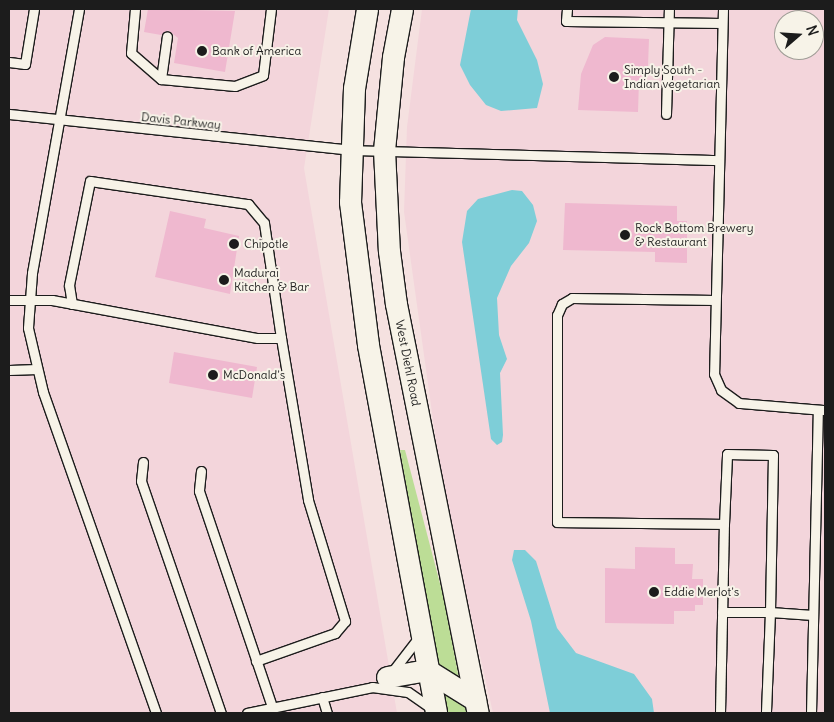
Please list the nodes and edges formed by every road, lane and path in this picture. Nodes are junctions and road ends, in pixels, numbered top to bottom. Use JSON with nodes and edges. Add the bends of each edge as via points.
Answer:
{"nodes":[{"id":1,"x":34,"y":9,"type":"edge"},
{"id":2,"x":79,"y":9,"type":"edge"},
{"id":3,"x":135,"y":9,"type":"edge"},
{"id":4,"x":271,"y":9,"type":"edge"},
{"id":5,"x":367,"y":9,"type":"edge"},
{"id":6,"x":402,"y":9,"type":"edge"},
{"id":7,"x":567,"y":9,"type":"edge"},
{"id":8,"x":669,"y":9,"type":"edge"},
{"id":9,"x":722,"y":9,"type":"edge"},
{"id":10,"x":669,"y":20,"type":"junction"},
{"id":11,"x":722,"y":23,"type":"junction"},
{"id":12,"x":167,"y":36,"type":"dead end"},
{"id":13,"x":9,"y":62,"type":"edge"},
{"id":14,"x":161,"y":79,"type":"junction"},
{"id":15,"x":9,"y":114,"type":"edge"},
{"id":16,"x":666,"y":114,"type":"dead end"},
{"id":17,"x":59,"y":122,"type":"junction"},
{"id":18,"x":350,"y":150,"type":"junction"},
{"id":19,"x":384,"y":150,"type":"junction"},
{"id":20,"x":717,"y":160,"type":"junction"},
{"id":21,"x":29,"y":299,"type":"junction"},
{"id":22,"x":9,"y":300,"type":"edge"},
{"id":23,"x":715,"y":300,"type":"junction"},
{"id":24,"x":72,"y":304,"type":"junction"},
{"id":25,"x":281,"y":338,"type":"junction"},
{"id":26,"x":37,"y":368,"type":"junction"},
{"id":27,"x":9,"y":370,"type":"edge"},
{"id":28,"x":822,"y":410,"type":"edge"},
{"id":29,"x":143,"y":462,"type":"dead end"},
{"id":30,"x":201,"y":471,"type":"dead end"},
{"id":31,"x":724,"y":524,"type":"junction"},
{"id":32,"x":722,"y":612,"type":"junction"},
{"id":33,"x":770,"y":612,"type":"junction"},
{"id":34,"x":813,"y":614,"type":"junction"},
{"id":35,"x":421,"y":634,"type":"junction"},
{"id":36,"x":256,"y":661,"type":"junction"},
{"id":37,"x":427,"y":670,"type":"junction"},
{"id":38,"x":380,"y":682,"type":"junction"},
{"id":39,"x":322,"y":697,"type":"junction"},
{"id":40,"x":272,"y":707,"type":"junction"},
{"id":41,"x":477,"y":707,"type":"edge"},
{"id":42,"x":436,"y":712,"type":"edge"},
{"id":43,"x":156,"y":713,"type":"edge"},
{"id":44,"x":221,"y":713,"type":"edge"},
{"id":45,"x":247,"y":713,"type":"edge"},
{"id":46,"x":327,"y":713,"type":"edge"},
{"id":47,"x":720,"y":713,"type":"edge"},
{"id":48,"x":766,"y":713,"type":"edge"},
{"id":49,"x":811,"y":713,"type":"edge"}],
"edges":[{"from":1,"to":13,"type":"lane","via":[[25,64]]},
{"from":2,"to":17,"type":"lane"},
{"from":3,"to":14,"type":"lane","via":[[131,53]]},
{"from":4,"to":14,"type":"lane","via":[[263,75],[235,86]]},
{"from":5,"to":18,"type":"street","via":[[355,80]]},
{"from":6,"to":19,"type":"street","name":"West Diehl Road","via":[[393,57]]},
{"from":7,"to":10,"type":"lane","via":[[566,22]]},
{"from":8,"to":10,"type":"lane"},
{"from":9,"to":11,"type":"lane"},
{"from":10,"to":11,"type":"lane"},
{"from":10,"to":16,"type":"lane"},
{"from":11,"to":20,"type":"lane"},
{"from":12,"to":14,"type":"lane"},
{"from":15,"to":17,"type":"lane","name":"Davis Parkway"},
{"from":17,"to":18,"type":"lane","name":"Davis Parkway"},
{"from":17,"to":21,"type":"lane"},
{"from":18,"to":19,"type":"lane","name":"Davis Parkway"},
{"from":18,"to":35,"type":"street","via":[[350,202],[368,345]]},
{"from":19,"to":20,"type":"lane","name":"Davis Parkway"},
{"from":19,"to":41,"type":"street","name":"West Diehl Road","via":[[386,212],[396,304]]},
{"from":20,"to":23,"type":"lane"},
{"from":21,"to":22,"type":"lane"},
{"from":21,"to":24,"type":"lane"},
{"from":21,"to":26,"type":"lane","via":[[28,328]]},
{"from":23,"to":28,"type":"lane","via":[[714,374],[721,390],[732,400],[749,406]]},
{"from":23,"to":31,"type":"lane","via":[[572,298],[562,304],[557,315],[557,522]]},
{"from":24,"to":25,"type":"lane","via":[[258,338]]},
{"from":24,"to":25,"type":"lane","via":[[69,285],[90,181],[248,204],[264,223]]},
{"from":25,"to":36,"type":"lane","via":[[308,500],[346,621],[336,633]]},
{"from":26,"to":27,"type":"lane"},
{"from":26,"to":43,"type":"lane"},
{"from":28,"to":34,"type":"lane"},
{"from":29,"to":44,"type":"lane","via":[[141,481]]},
{"from":30,"to":36,"type":"lane","via":[[199,491]]},
{"from":31,"to":32,"type":"lane"},
{"from":31,"to":33,"type":"lane","via":[[727,454],[773,455]]},
{"from":32,"to":33,"type":"lane"},
{"from":32,"to":47,"type":"lane"},
{"from":33,"to":34,"type":"lane"},
{"from":33,"to":48,"type":"lane"},
{"from":34,"to":49,"type":"lane"},
{"from":35,"to":37,"type":"street"},
{"from":35,"to":38,"type":"lane"},
{"from":36,"to":40,"type":"lane"},
{"from":37,"to":38,"type":"street"},
{"from":37,"to":41,"type":"street"},
{"from":37,"to":42,"type":"street"},
{"from":38,"to":39,"type":"lane"},
{"from":38,"to":42,"type":"lane","via":[[408,692]]},
{"from":39,"to":40,"type":"lane"},
{"from":39,"to":46,"type":"lane"},
{"from":40,"to":45,"type":"lane"}]}
